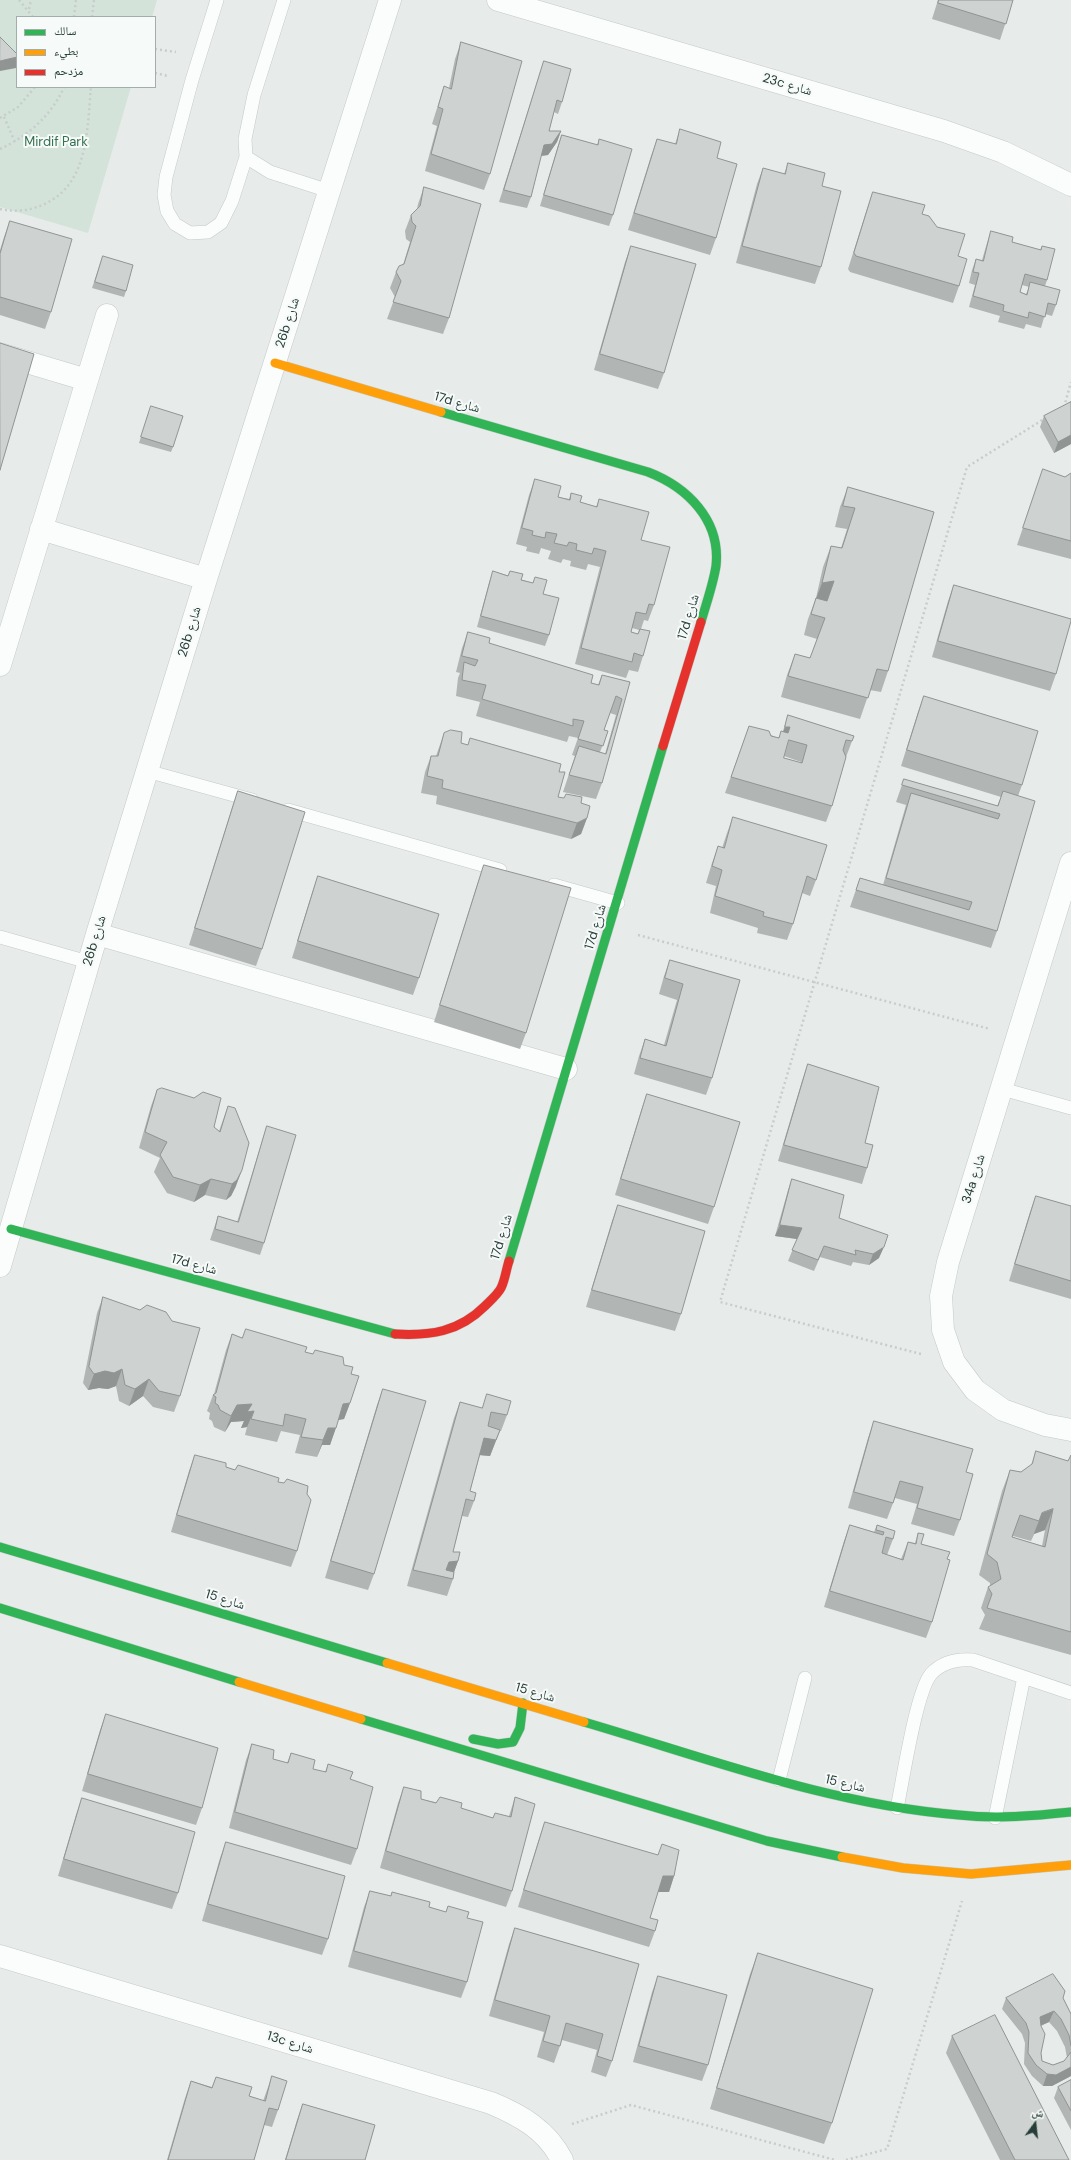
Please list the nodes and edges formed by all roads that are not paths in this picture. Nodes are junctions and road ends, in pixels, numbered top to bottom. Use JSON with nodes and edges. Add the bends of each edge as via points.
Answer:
{"nodes":[{"id":1,"x":217,"y":0,"type":"edge"},
{"id":2,"x":284,"y":0,"type":"edge"},
{"id":3,"x":390,"y":0,"type":"edge"},
{"id":4,"x":498,"y":0,"type":"edge"},
{"id":5,"x":246,"y":157,"type":"junction"},
{"id":6,"x":1071,"y":185,"type":"edge"},
{"id":7,"x":329,"y":192,"type":"junction"},
{"id":8,"x":107,"y":315,"type":"dead end"},
{"id":9,"x":0,"y":354,"type":"edge"},
{"id":10,"x":275,"y":363,"type":"junction"},
{"id":11,"x":88,"y":380,"type":"junction"},
{"id":12,"x":41,"y":530,"type":"junction"},
{"id":13,"x":206,"y":579,"type":"junction"},
{"id":14,"x":0,"y":665,"type":"edge"},
{"id":15,"x":147,"y":771,"type":"junction"},
{"id":16,"x":261,"y":803,"type":"edge"},
{"id":17,"x":276,"y":807,"type":"edge"},
{"id":18,"x":1071,"y":863,"type":"edge"},
{"id":19,"x":512,"y":873,"type":"edge"},
{"id":20,"x":542,"y":882,"type":"edge"},
{"id":21,"x":618,"y":903,"type":"junction"},
{"id":22,"x":97,"y":934,"type":"junction"},
{"id":23,"x":0,"y":937,"type":"edge"},
{"id":24,"x":88,"y":962,"type":"junction"},
{"id":25,"x":566,"y":1069,"type":"junction"},
{"id":26,"x":1002,"y":1089,"type":"junction"},
{"id":27,"x":1071,"y":1108,"type":"edge"},
{"id":28,"x":11,"y":1229,"type":"junction"},
{"id":29,"x":0,"y":1266,"type":"edge"},
{"id":30,"x":1071,"y":1430,"type":"edge"},
{"id":31,"x":0,"y":1547,"type":"edge"},
{"id":32,"x":0,"y":1608,"type":"edge"},
{"id":33,"x":1024,"y":1677,"type":"junction"},
{"id":34,"x":805,"y":1678,"type":"dead end"},
{"id":35,"x":1071,"y":1693,"type":"edge"},
{"id":36,"x":523,"y":1703,"type":"junction"},
{"id":37,"x":337,"y":1712,"type":"junction"},
{"id":38,"x":393,"y":1719,"type":"dead end"},
{"id":39,"x":465,"y":1737,"type":"dead end"},
{"id":40,"x":779,"y":1780,"type":"junction"},
{"id":41,"x":897,"y":1808,"type":"junction"},
{"id":42,"x":1071,"y":1812,"type":"edge"},
{"id":43,"x":994,"y":1818,"type":"junction"},
{"id":44,"x":1071,"y":1865,"type":"edge"},
{"id":45,"x":0,"y":1956,"type":"edge"},
{"id":46,"x":562,"y":2160,"type":"edge"}],
"edges":[{"from":1,"to":5,"type":"lane","via":[[166,177],[164,194],[167,211],[174,224],[190,233],[202,233],[221,223],[232,201]]},
{"from":2,"to":5,"type":"lane","via":[[254,95],[245,139]]},
{"from":3,"to":7,"type":"street","name":"26b شارع"},
{"from":4,"to":6,"type":"street","name":"23c شارع","via":[[944,131],[1002,152]]},
{"from":5,"to":7,"type":"lane","via":[[270,172]]},
{"from":7,"to":10,"type":"street","name":"26b شارع"},
{"from":8,"to":11,"type":"street"},
{"from":9,"to":11,"type":"street"},
{"from":10,"to":13,"type":"street","name":"26b شارع"},
{"from":10,"to":21,"type":"street","name":"17d شارع","via":[[648,472],[670,481],[685,493],[705,517],[714,546],[716,564],[711,588]]},
{"from":11,"to":12,"type":"street"},
{"from":12,"to":13,"type":"street"},
{"from":12,"to":14,"type":"street"},
{"from":13,"to":15,"type":"street","name":"26b شارع"},
{"from":15,"to":16,"type":"lane"},
{"from":15,"to":22,"type":"street","name":"26b شارع"},
{"from":17,"to":19,"type":"lane"},
{"from":18,"to":26,"type":"street","name":"34a شارع"},
{"from":20,"to":21,"type":"lane"},
{"from":21,"to":25,"type":"street","name":"17d شارع"},
{"from":22,"to":24,"type":"street","name":"26b شارع"},
{"from":22,"to":25,"type":"street"},
{"from":23,"to":24,"type":"lane"},
{"from":24,"to":28,"type":"street","name":"26b شارع"},
{"from":25,"to":28,"type":"street","name":"17d شارع","via":[[500,1288],[485,1308],[466,1322],[443,1332],[419,1336],[394,1334]]},
{"from":26,"to":27,"type":"lane"},
{"from":26,"to":30,"type":"street","name":"34a شارع","via":[[948,1262],[942,1296],[943,1330],[954,1362],[975,1390],[1003,1410],[1045,1425]]},
{"from":28,"to":29,"type":"street","name":"26b شارع"},
{"from":31,"to":36,"type":"street","name":"شارع 15"},
{"from":32,"to":37,"type":"street"},
{"from":33,"to":35,"type":"lane"},
{"from":33,"to":41,"type":"lane","via":[[973,1660],[962,1659],[940,1666],[932,1674],[922,1694]]},
{"from":33,"to":43,"type":"lane"},
{"from":34,"to":40,"type":"lane"},
{"from":36,"to":39,"type":"street","via":[[520,1733],[514,1741],[505,1745],[495,1745]]},
{"from":36,"to":40,"type":"street","name":"شارع 15"},
{"from":37,"to":38,"type":"street","via":[[362,1711]]},
{"from":37,"to":44,"type":"street","via":[[767,1841],[833,1856],[903,1868],[971,1874]]},
{"from":40,"to":41,"type":"street","name":"شارع 15","via":[[856,1801]]},
{"from":41,"to":43,"type":"street","name":"شارع 15"},
{"from":42,"to":43,"type":"street","name":"شارع 15"},
{"from":45,"to":46,"type":"street","name":"13c شارع","via":[[491,2103],[519,2115],[543,2134]]}]}
